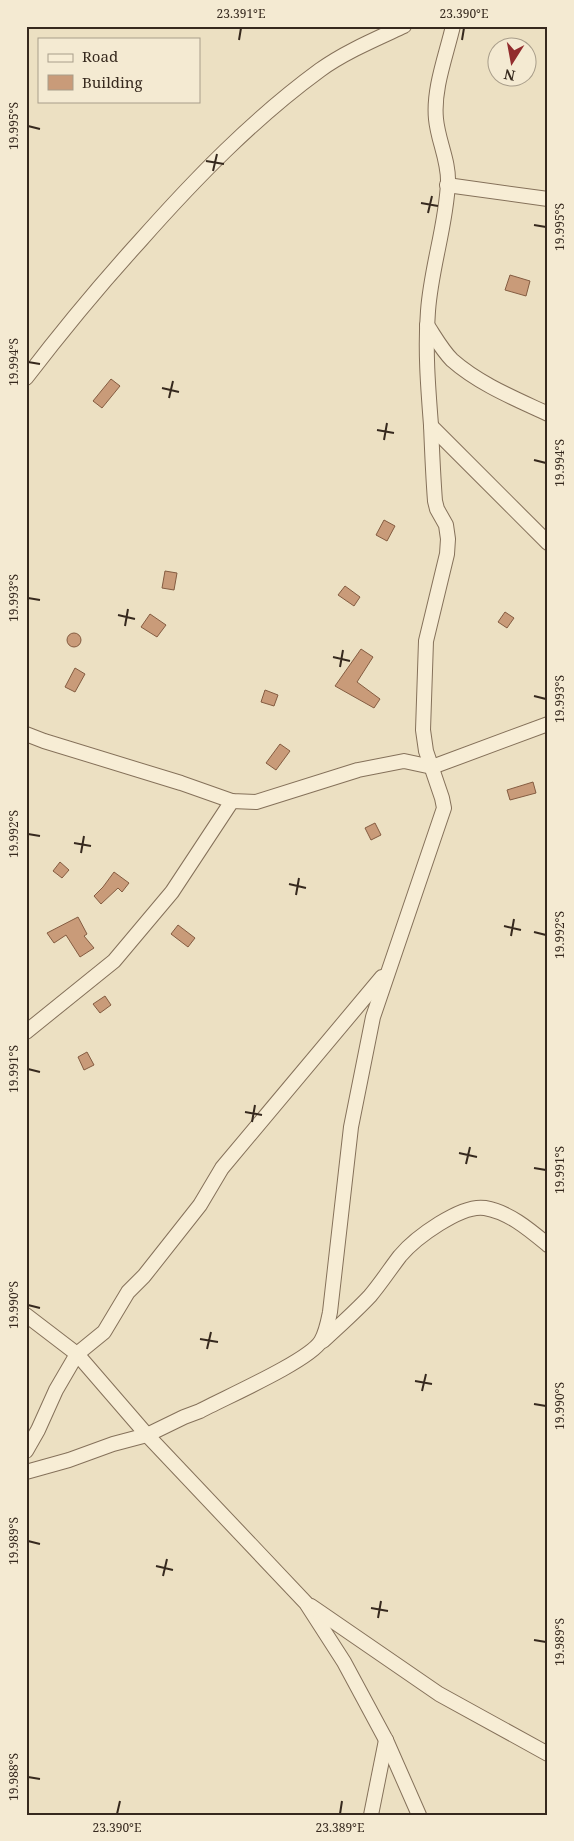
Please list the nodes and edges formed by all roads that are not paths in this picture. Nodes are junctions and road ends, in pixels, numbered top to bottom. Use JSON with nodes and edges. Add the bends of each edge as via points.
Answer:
{"nodes":[{"id":1,"x":404,"y":26,"type":"edge"},
{"id":2,"x":453,"y":26,"type":"edge"},
{"id":3,"x":448,"y":185,"type":"junction"},
{"id":4,"x":548,"y":199,"type":"edge"},
{"id":5,"x":427,"y":325,"type":"junction"},
{"id":6,"x":26,"y":378,"type":"edge"},
{"id":7,"x":548,"y":414,"type":"edge"},
{"id":8,"x":431,"y":426,"type":"junction"},
{"id":9,"x":548,"y":543,"type":"edge"},
{"id":10,"x":548,"y":724,"type":"edge"},
{"id":11,"x":26,"y":734,"type":"edge"},
{"id":12,"x":432,"y":767,"type":"junction"},
{"id":13,"x":232,"y":801,"type":"junction"},
{"id":14,"x":389,"y":968,"type":"junction"},
{"id":15,"x":26,"y":1032,"type":"edge"},
{"id":16,"x":548,"y":1244,"type":"edge"},
{"id":17,"x":26,"y":1315,"type":"edge"},
{"id":18,"x":320,"y":1343,"type":"junction"},
{"id":19,"x":77,"y":1354,"type":"junction"},
{"id":20,"x":147,"y":1435,"type":"junction"},
{"id":21,"x":26,"y":1451,"type":"edge"},
{"id":22,"x":26,"y":1472,"type":"edge"},
{"id":23,"x":306,"y":1603,"type":"junction"},
{"id":24,"x":386,"y":1740,"type":"junction"},
{"id":25,"x":548,"y":1754,"type":"edge"},
{"id":26,"x":371,"y":1815,"type":"edge"},
{"id":27,"x":419,"y":1815,"type":"edge"}],
"edges":[{"from":1,"to":6,"type":"street","via":[[320,70],[232,143],[114,270]]},
{"from":2,"to":3,"type":"street","via":[[436,109]]},
{"from":3,"to":4,"type":"street"},
{"from":3,"to":5,"type":"street","via":[[432,271]]},
{"from":5,"to":7,"type":"street","via":[[452,359],[474,375]]},
{"from":5,"to":8,"type":"street"},
{"from":8,"to":9,"type":"street"},
{"from":8,"to":12,"type":"street","via":[[435,501],[446,525],[448,539],[426,641],[424,667],[423,730]]},
{"from":10,"to":12,"type":"street"},
{"from":11,"to":13,"type":"street"},
{"from":12,"to":13,"type":"street","via":[[404,761],[358,770],[256,802]]},
{"from":12,"to":14,"type":"street","via":[[444,808]]},
{"from":13,"to":15,"type":"street","via":[[172,892],[114,961]]},
{"from":14,"to":18,"type":"street","via":[[372,1017],[358,1087],[330,1312]]},
{"from":14,"to":19,"type":"street","via":[[222,1168],[200,1205],[128,1292],[104,1332]]},
{"from":16,"to":18,"type":"street","via":[[509,1217],[485,1208],[470,1210],[438,1225],[412,1244],[367,1299]]},
{"from":17,"to":19,"type":"street"},
{"from":18,"to":20,"type":"street","via":[[296,1362]]},
{"from":19,"to":20,"type":"street"},
{"from":19,"to":21,"type":"street"},
{"from":20,"to":22,"type":"street"},
{"from":20,"to":23,"type":"street"},
{"from":23,"to":24,"type":"street","via":[[344,1662]]},
{"from":23,"to":25,"type":"street","via":[[439,1694]]},
{"from":24,"to":26,"type":"street"},
{"from":24,"to":27,"type":"street"}]}
